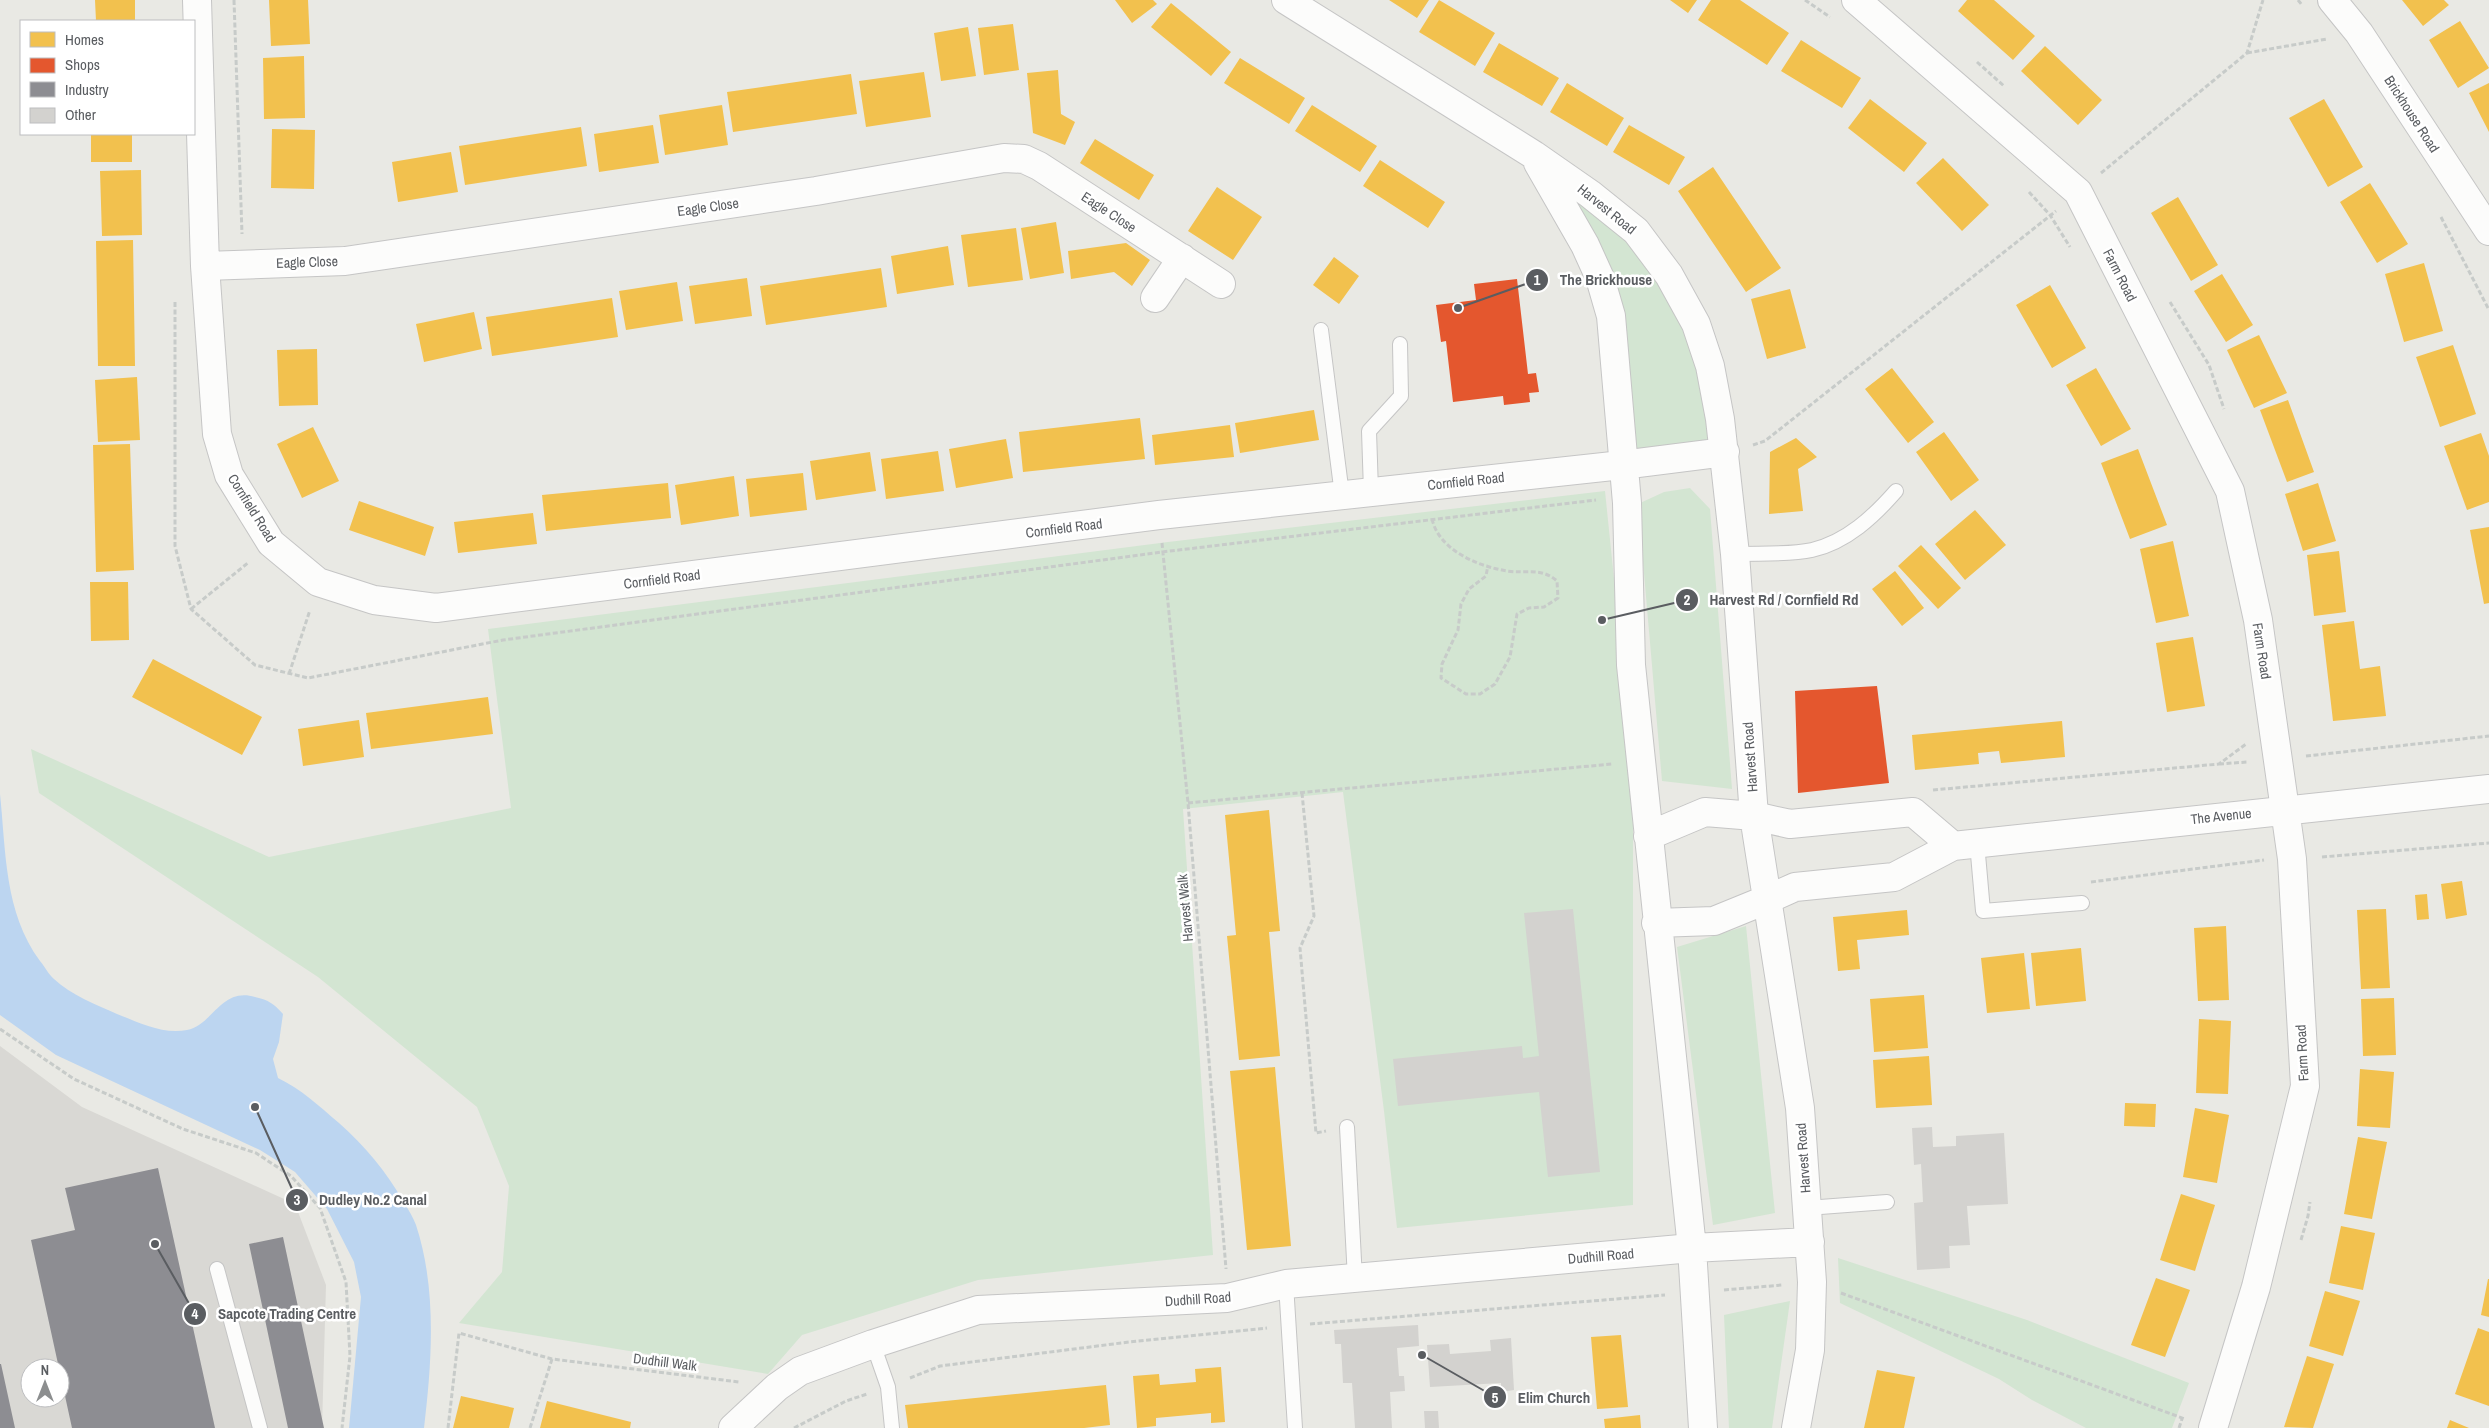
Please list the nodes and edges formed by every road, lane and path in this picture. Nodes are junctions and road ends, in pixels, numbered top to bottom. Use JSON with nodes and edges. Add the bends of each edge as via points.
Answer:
{"nodes":[{"id":1,"x":198,"y":0,"type":"edge"},
{"id":2,"x":234,"y":0,"type":"edge"},
{"id":3,"x":238,"y":0,"type":"edge"},
{"id":4,"x":1286,"y":0,"type":"edge"},
{"id":5,"x":1805,"y":0,"type":"edge"},
{"id":6,"x":1856,"y":0,"type":"edge"},
{"id":7,"x":2263,"y":0,"type":"edge"},
{"id":8,"x":2332,"y":0,"type":"edge"},
{"id":9,"x":234,"y":8,"type":"junction"},
{"id":10,"x":1836,"y":21,"type":"dead end"},
{"id":11,"x":2359,"y":33,"type":"junction"},
{"id":12,"x":2246,"y":53,"type":"junction"},
{"id":13,"x":1534,"y":155,"type":"junction"},
{"id":14,"x":2024,"y":186,"type":"dead end"},
{"id":15,"x":2078,"y":192,"type":"junction"},
{"id":16,"x":2050,"y":215,"type":"junction"},
{"id":17,"x":2489,"y":231,"type":"edge"},
{"id":18,"x":2071,"y":248,"type":"dead end"},
{"id":19,"x":1182,"y":258,"type":"junction"},
{"id":20,"x":243,"y":265,"type":"junction"},
{"id":21,"x":205,"y":266,"type":"junction"},
{"id":22,"x":1221,"y":284,"type":"dead end"},
{"id":23,"x":175,"y":295,"type":"dead end"},
{"id":24,"x":1156,"y":298,"type":"dead end"},
{"id":25,"x":1321,"y":330,"type":"dead end"},
{"id":26,"x":1400,"y":344,"type":"dead end"},
{"id":27,"x":1725,"y":452,"type":"junction"},
{"id":28,"x":1622,"y":465,"type":"junction"},
{"id":29,"x":1371,"y":491,"type":"junction"},
{"id":30,"x":1896,"y":491,"type":"dead end"},
{"id":31,"x":1342,"y":494,"type":"junction"},
{"id":32,"x":1627,"y":503,"type":"junction"},
{"id":33,"x":1159,"y":515,"type":"junction"},
{"id":34,"x":1432,"y":519,"type":"junction"},
{"id":35,"x":271,"y":544,"type":"junction"},
{"id":36,"x":1162,"y":552,"type":"junction"},
{"id":37,"x":1735,"y":554,"type":"junction"},
{"id":38,"x":1488,"y":565,"type":"junction"},
{"id":39,"x":318,"y":582,"type":"junction"},
{"id":40,"x":192,"y":609,"type":"junction"},
{"id":41,"x":289,"y":674,"type":"junction"},
{"id":42,"x":2246,"y":734,"type":"dead end"},
{"id":43,"x":2489,"y":736,"type":"edge"},
{"id":44,"x":2302,"y":757,"type":"dead end"},
{"id":45,"x":1618,"y":764,"type":"dead end"},
{"id":46,"x":2489,"y":789,"type":"edge"},
{"id":47,"x":1302,"y":793,"type":"junction"},
{"id":48,"x":1188,"y":802,"type":"junction"},
{"id":49,"x":2285,"y":809,"type":"junction"},
{"id":50,"x":1913,"y":812,"type":"junction"},
{"id":51,"x":1754,"y":816,"type":"junction"},
{"id":52,"x":1648,"y":836,"type":"junction"},
{"id":53,"x":2489,"y":843,"type":"edge"},
{"id":54,"x":1965,"y":844,"type":"junction"},
{"id":55,"x":2292,"y":859,"type":"junction"},
{"id":56,"x":2267,"y":870,"type":"dead end"},
{"id":57,"x":2085,"y":882,"type":"dead end"},
{"id":58,"x":1768,"y":899,"type":"junction"},
{"id":59,"x":2082,"y":904,"type":"dead end"},
{"id":60,"x":1656,"y":923,"type":"junction"},
{"id":61,"x":0,"y":1029,"type":"edge"},
{"id":62,"x":1347,"y":1127,"type":"joint"},
{"id":63,"x":1887,"y":1202,"type":"dead end"},
{"id":64,"x":1807,"y":1208,"type":"junction"},
{"id":65,"x":1810,"y":1242,"type":"junction"},
{"id":66,"x":1692,"y":1248,"type":"junction"},
{"id":67,"x":216,"y":1269,"type":"dead end"},
{"id":68,"x":1355,"y":1279,"type":"junction"},
{"id":69,"x":1812,"y":1282,"type":"junction"},
{"id":70,"x":1286,"y":1284,"type":"junction"},
{"id":71,"x":1227,"y":1298,"type":"junction"},
{"id":72,"x":873,"y":1344,"type":"junction"},
{"id":73,"x":552,"y":1359,"type":"junction"},
{"id":74,"x":776,"y":1387,"type":"junction"},
{"id":75,"x":2186,"y":1409,"type":"dead end"},
{"id":76,"x":2183,"y":1418,"type":"junction"},
{"id":77,"x":2202,"y":1425,"type":"edge"},
{"id":78,"x":260,"y":1428,"type":"edge"},
{"id":79,"x":342,"y":1428,"type":"edge"},
{"id":80,"x":448,"y":1428,"type":"edge"},
{"id":81,"x":530,"y":1428,"type":"edge"},
{"id":82,"x":733,"y":1428,"type":"edge"},
{"id":83,"x":892,"y":1428,"type":"edge"},
{"id":84,"x":1294,"y":1428,"type":"edge"},
{"id":85,"x":1703,"y":1428,"type":"edge"},
{"id":86,"x":1796,"y":1428,"type":"edge"},
{"id":87,"x":2179,"y":1428,"type":"edge"}],
"edges":[{"from":1,"to":21,"type":"street","name":"Cornfield Road"},
{"from":2,"to":9,"type":"path"},
{"from":3,"to":9,"type":"path"},
{"from":4,"to":13,"type":"street","name":"Harvest Road"},
{"from":5,"to":10,"type":"path"},
{"from":6,"to":15,"type":"street","name":"Farm Road"},
{"from":7,"to":12,"type":"path"},
{"from":8,"to":11,"type":"street","name":"Brickhouse Road"},
{"from":9,"to":20,"type":"path"},
{"from":11,"to":12,"type":"path"},
{"from":11,"to":17,"type":"street","name":"Brickhouse Road"},
{"from":12,"to":15,"type":"path"},
{"from":13,"to":27,"type":"street","name":"Harvest Road","via":[[1636,231],[1669,275],[1696,324],[1710,366]]},
{"from":13,"to":28,"type":"street","name":"Harvest Road","via":[[1585,245],[1600,278],[1611,316]]},
{"from":14,"to":16,"type":"path"},
{"from":15,"to":16,"type":"path"},
{"from":15,"to":49,"type":"street","name":"Farm Road","via":[[2230,491],[2258,620]]},
{"from":16,"to":18,"type":"path"},
{"from":16,"to":27,"type":"path","via":[[1765,442]]},
{"from":19,"to":20,"type":"street","name":"Eagle Close","via":[[1038,166],[1024,160],[1004,158],[816,191],[346,261]]},
{"from":19,"to":22,"type":"street","name":"Eagle Close"},
{"from":19,"to":24,"type":"street"},
{"from":20,"to":21,"type":"street","name":"Eagle Close"},
{"from":21,"to":35,"type":"street","name":"Cornfield Road","via":[[218,434],[229,475]]},
{"from":23,"to":40,"type":"path","via":[[175,546]]},
{"from":25,"to":31,"type":"lane"},
{"from":26,"to":29,"type":"lane","via":[[1401,396],[1369,431]]},
{"from":27,"to":28,"type":"street","name":"Cornfield Road"},
{"from":27,"to":37,"type":"street","name":"Harvest Road"},
{"from":28,"to":29,"type":"street","name":"Cornfield Road"},
{"from":28,"to":32,"type":"street","name":"Harvest Road"},
{"from":29,"to":31,"type":"street","name":"Cornfield Road"},
{"from":30,"to":37,"type":"lane","via":[[1874,515],[1845,537],[1813,550]]},
{"from":31,"to":33,"type":"street","name":"Cornfield Road"},
{"from":32,"to":34,"type":"path","via":[[1598,500]]},
{"from":32,"to":52,"type":"street","name":"Harvest Road","via":[[1631,665]]},
{"from":33,"to":36,"type":"path","name":"Harvest Walk"},
{"from":33,"to":39,"type":"street","name":"Cornfield Road","via":[[436,608],[374,600]]},
{"from":34,"to":36,"type":"path"},
{"from":34,"to":38,"type":"path","via":[[1442,540],[1461,555]]},
{"from":35,"to":39,"type":"street","name":"Cornfield Road"},
{"from":35,"to":40,"type":"path"},
{"from":36,"to":41,"type":"path","via":[[503,640],[308,678]]},
{"from":36,"to":48,"type":"path","name":"Harvest Walk"},
{"from":37,"to":51,"type":"street","name":"Harvest Road"},
{"from":38,"to":38,"type":"path","via":[[1506,570],[1547,573],[1557,581],[1558,598],[1544,607],[1529,608],[1517,614],[1510,657],[1495,684],[1480,694],[1466,694],[1441,678],[1442,664],[1458,630],[1461,604],[1469,589],[1486,576]]},
{"from":39,"to":41,"type":"path"},
{"from":40,"to":41,"type":"path","via":[[255,665]]},
{"from":42,"to":50,"type":"path","via":[[2248,743],[2219,764],[1934,788]]},
{"from":43,"to":44,"type":"path"},
{"from":45,"to":47,"type":"path"},
{"from":46,"to":49,"type":"street","name":"The Avenue"},
{"from":47,"to":48,"type":"path"},
{"from":47,"to":62,"type":"path","via":[[1314,916],[1300,948],[1316,1133]]},
{"from":48,"to":71,"type":"path","name":"Harvest Walk"},
{"from":49,"to":54,"type":"street","name":"The Avenue"},
{"from":49,"to":55,"type":"street","name":"Farm Road"},
{"from":50,"to":51,"type":"street","via":[[1790,824]]},
{"from":50,"to":54,"type":"street"},
{"from":51,"to":52,"type":"street","via":[[1705,812]]},
{"from":51,"to":58,"type":"street","name":"Harvest Road"},
{"from":52,"to":60,"type":"street","name":"Harvest Road"},
{"from":53,"to":55,"type":"path"},
{"from":54,"to":58,"type":"street","name":"The Avenue","via":[[1894,878],[1796,887]]},
{"from":54,"to":59,"type":"lane","via":[[1983,911]]},
{"from":55,"to":77,"type":"street","name":"Farm Road","via":[[2305,1086],[2256,1287]]},
{"from":56,"to":57,"type":"path","via":[[2266,860]]},
{"from":58,"to":60,"type":"street","name":"The Avenue","via":[[1714,921]]},
{"from":58,"to":64,"type":"street","name":"Harvest Road","via":[[1800,1108]]},
{"from":60,"to":66,"type":"street","name":"Harvest Road"},
{"from":61,"to":79,"type":"path","via":[[74,1079],[182,1129],[256,1153],[291,1176],[320,1208],[346,1282],[350,1356]]},
{"from":62,"to":68,"type":"lane"},
{"from":63,"to":64,"type":"lane"},
{"from":64,"to":65,"type":"street","name":"Harvest Road"},
{"from":65,"to":66,"type":"street","name":"Dudhill Road"},
{"from":65,"to":69,"type":"street","name":"Harvest Road"},
{"from":66,"to":68,"type":"street","name":"Dudhill Road"},
{"from":66,"to":85,"type":"street","name":"Harvest Road"},
{"from":67,"to":78,"type":"lane"},
{"from":68,"to":70,"type":"street","name":"Dudhill Road"},
{"from":69,"to":76,"type":"path"},
{"from":69,"to":86,"type":"street","name":"Harvest Road","via":[[1810,1350]]},
{"from":70,"to":71,"type":"street","name":"Dudhill Road"},
{"from":70,"to":84,"type":"lane"},
{"from":71,"to":72,"type":"street","name":"Dudhill Road","via":[[978,1310]]},
{"from":72,"to":74,"type":"street","name":"Dudhill Road","via":[[800,1371]]},
{"from":72,"to":83,"type":"lane","via":[[888,1387]]},
{"from":73,"to":74,"type":"path","name":"Dudhill Walk"},
{"from":73,"to":80,"type":"path","name":"Dudhill Walk","via":[[459,1333]]},
{"from":73,"to":81,"type":"path"},
{"from":74,"to":82,"type":"street","name":"Dudhill Road"},
{"from":75,"to":76,"type":"path"},
{"from":76,"to":77,"type":"path"},
{"from":76,"to":87,"type":"path"}]}
